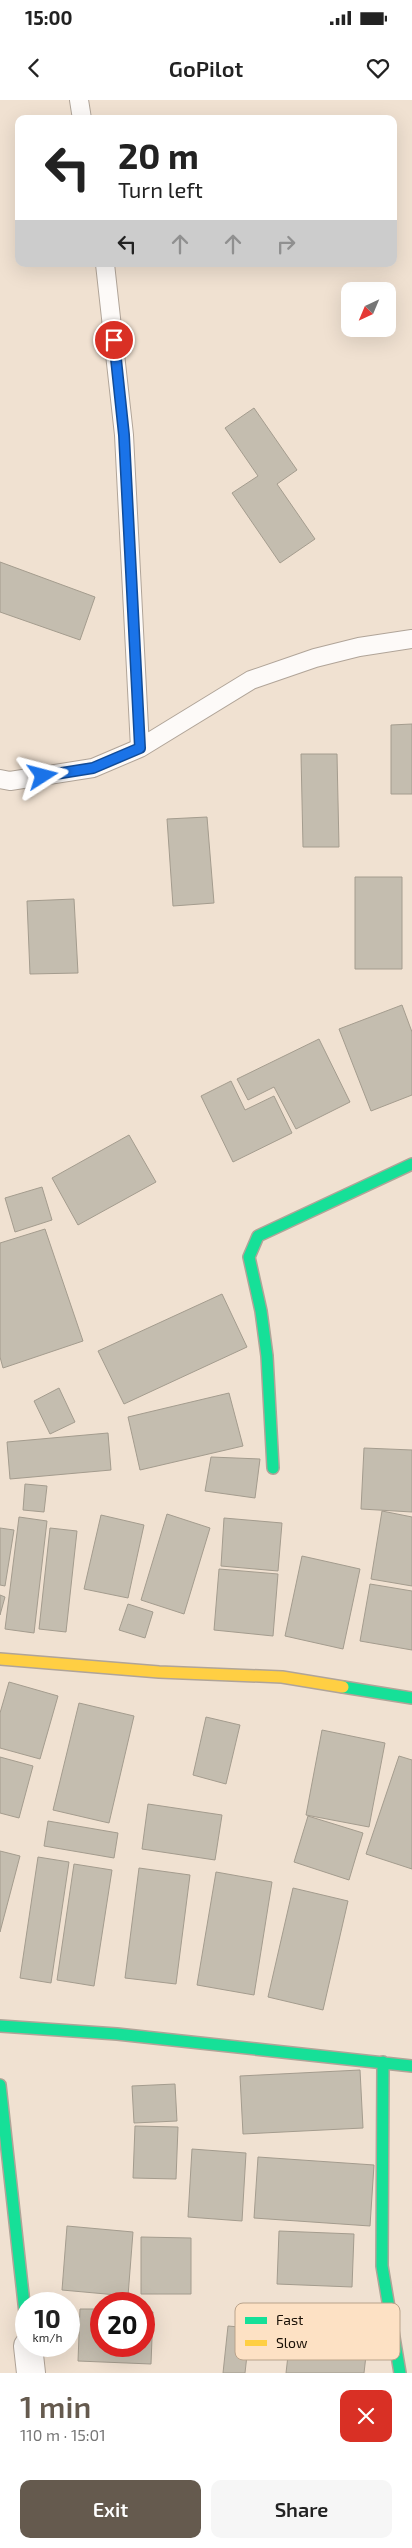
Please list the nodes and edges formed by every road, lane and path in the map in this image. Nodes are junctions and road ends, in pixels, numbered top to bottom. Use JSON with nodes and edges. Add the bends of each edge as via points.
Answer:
{"nodes":[{"id":1,"x":79,"y":100,"type":"edge"},
{"id":2,"x":81,"y":115,"type":"edge"},
{"id":3,"x":105,"y":267,"type":"edge"},
{"id":4,"x":412,"y":639,"type":"edge"},
{"id":5,"x":140,"y":748,"type":"junction"},
{"id":6,"x":0,"y":779,"type":"edge"},
{"id":7,"x":412,"y":1164,"type":"edge"},
{"id":8,"x":273,"y":1468,"type":"dead end"},
{"id":9,"x":0,"y":1659,"type":"edge"},
{"id":10,"x":412,"y":1698,"type":"edge"},
{"id":11,"x":0,"y":2026,"type":"edge"},
{"id":12,"x":384,"y":2062,"type":"junction"},
{"id":13,"x":412,"y":2066,"type":"edge"},
{"id":14,"x":0,"y":2085,"type":"edge"},
{"id":15,"x":23,"y":2292,"type":"edge"},
{"id":16,"x":388,"y":2303,"type":"edge"},
{"id":17,"x":29,"y":2357,"type":"edge"},
{"id":18,"x":398,"y":2360,"type":"edge"},
{"id":19,"x":31,"y":2373,"type":"edge"},
{"id":20,"x":400,"y":2373,"type":"edge"}],
"edges":[{"from":1,"to":2,"type":"lane"},
{"from":3,"to":5,"type":"lane","via":[[124,435]]},
{"from":4,"to":5,"type":"lane","via":[[315,658],[251,680]]},
{"from":5,"to":6,"type":"lane","via":[[93,768],[10,781]]},
{"from":7,"to":8,"type":"street","via":[[258,1236],[250,1246],[248,1264],[257,1286],[272,1390]]},
{"from":9,"to":10,"type":"street","via":[[159,1672],[282,1677]]},
{"from":11,"to":12,"type":"street","via":[[117,2034]]},
{"from":12,"to":13,"type":"street"},
{"from":12,"to":16,"type":"street","via":[[382,2266]]},
{"from":14,"to":15,"type":"street"},
{"from":17,"to":19,"type":"street"},
{"from":18,"to":20,"type":"street"}]}
